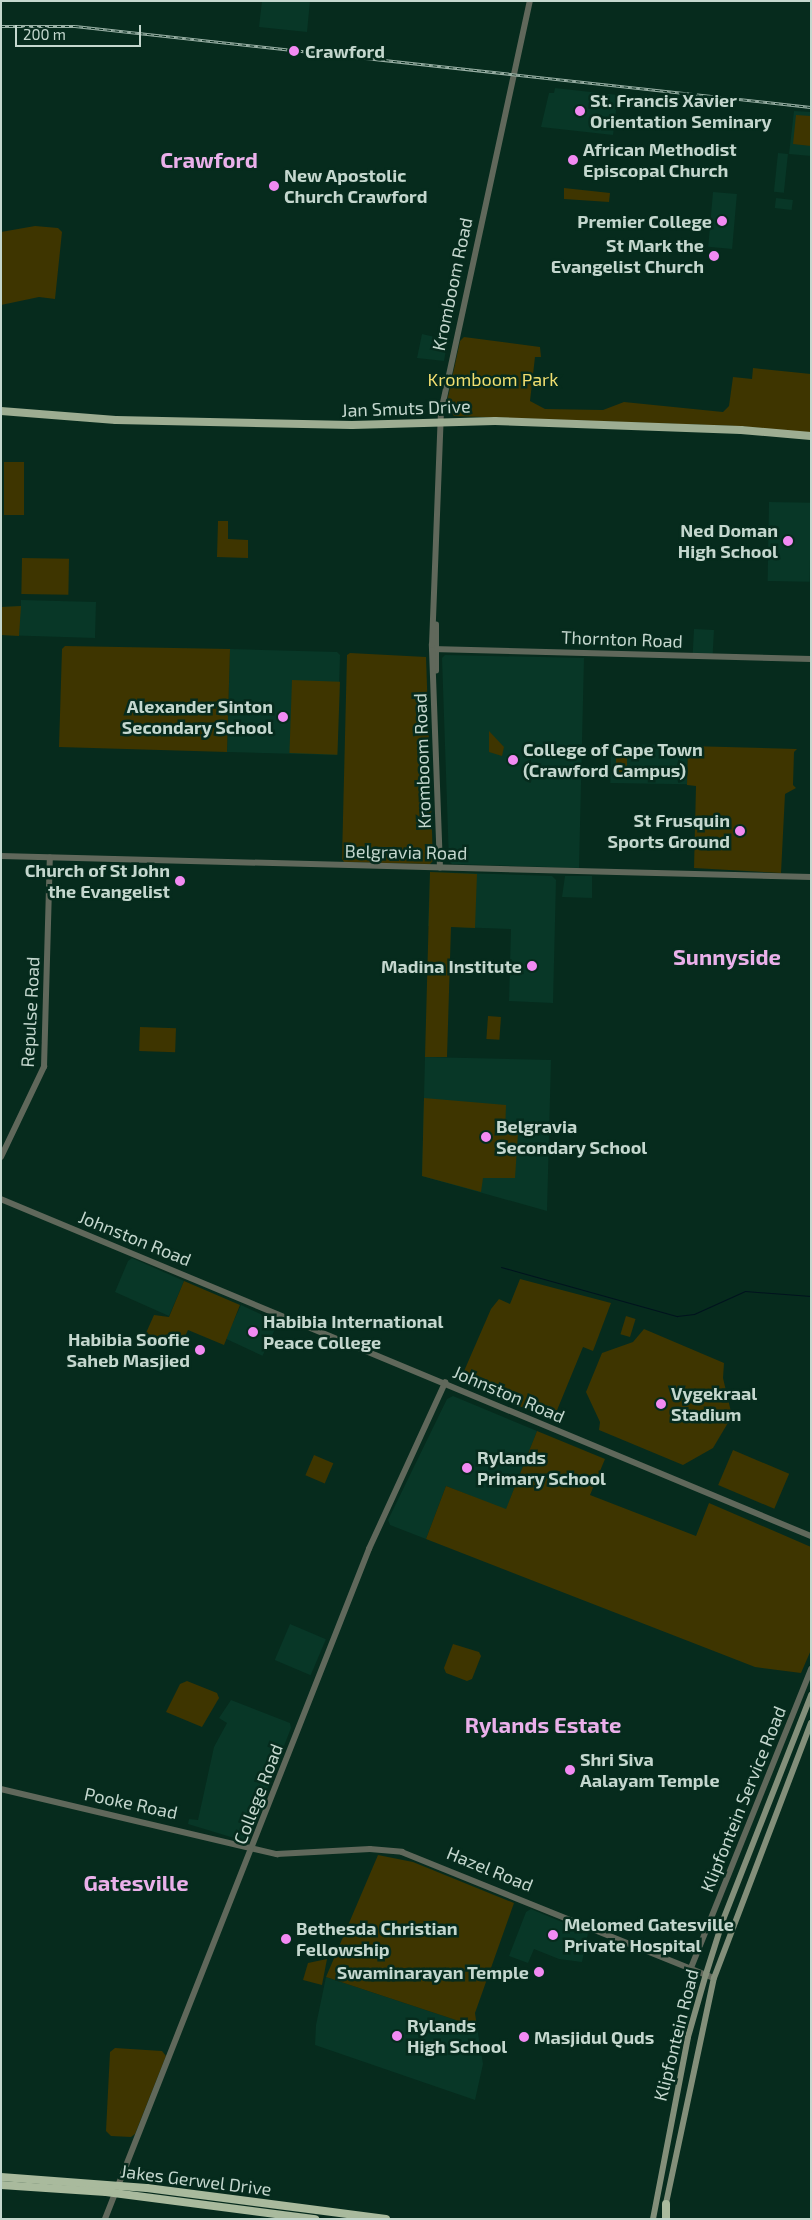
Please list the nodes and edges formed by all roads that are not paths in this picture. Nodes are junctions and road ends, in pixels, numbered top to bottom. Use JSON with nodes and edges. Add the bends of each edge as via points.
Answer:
{"nodes":[{"id":1,"x":529,"y":4,"type":"edge"},
{"id":2,"x":1,"y":410,"type":"edge"},
{"id":3,"x":440,"y":420,"type":"junction"},
{"id":4,"x":811,"y":436,"type":"edge"},
{"id":5,"x":434,"y":649,"type":"junction"},
{"id":6,"x":811,"y":659,"type":"edge"},
{"id":7,"x":1,"y":856,"type":"edge"},
{"id":8,"x":50,"y":858,"type":"junction"},
{"id":9,"x":440,"y":868,"type":"junction"},
{"id":10,"x":811,"y":877,"type":"edge"},
{"id":11,"x":1,"y":1157,"type":"edge"},
{"id":12,"x":1,"y":1199,"type":"edge"},
{"id":13,"x":445,"y":1382,"type":"junction"},
{"id":14,"x":811,"y":1536,"type":"edge"},
{"id":15,"x":811,"y":1669,"type":"edge"},
{"id":16,"x":809,"y":1681,"type":"edge"},
{"id":17,"x":804,"y":1687,"type":"junction"},
{"id":18,"x":811,"y":1690,"type":"edge"},
{"id":19,"x":811,"y":1695,"type":"edge"},
{"id":20,"x":811,"y":1723,"type":"edge"},
{"id":21,"x":1,"y":1789,"type":"edge"},
{"id":22,"x":253,"y":1848,"type":"junction"},
{"id":23,"x":691,"y":1968,"type":"junction"},
{"id":24,"x":706,"y":1974,"type":"junction"},
{"id":25,"x":714,"y":1978,"type":"junction"},
{"id":26,"x":4,"y":2181,"type":"edge"},
{"id":27,"x":106,"y":2189,"type":"junction"},
{"id":28,"x":666,"y":2204,"type":"joint"},
{"id":29,"x":105,"y":2219,"type":"edge"},
{"id":30,"x":315,"y":2219,"type":"edge"},
{"id":31,"x":386,"y":2219,"type":"edge"},
{"id":32,"x":652,"y":2219,"type":"edge"},
{"id":33,"x":665,"y":2219,"type":"edge"}],
"edges":[{"from":1,"to":3,"type":"street","name":"Kromboom Road"},
{"from":2,"to":3,"type":"main road","name":"Jan Smuts Drive","via":[[116,420],[268,424],[352,425]]},
{"from":3,"to":4,"type":"main road","name":"Jan Smuts Drive","via":[[741,430]]},
{"from":3,"to":5,"type":"street","name":"Kromboom Road"},
{"from":5,"to":6,"type":"street","name":"Thornton Road"},
{"from":5,"to":9,"type":"street","name":"Kromboom Road"},
{"from":7,"to":8,"type":"street","name":"Belgravia Road"},
{"from":8,"to":9,"type":"street","name":"Belgravia Road"},
{"from":8,"to":11,"type":"street","name":"Repulse Road","via":[[44,1067]]},
{"from":9,"to":10,"type":"street","name":"Belgravia Road"},
{"from":12,"to":13,"type":"street","name":"Johnston Road"},
{"from":13,"to":14,"type":"street","name":"Johnston Road"},
{"from":13,"to":22,"type":"street","name":"College Road","via":[[373,1538]]},
{"from":15,"to":16,"type":"street","name":"Klipfontein Service Road"},
{"from":16,"to":17,"type":"street","name":"Klipfontein Service Road"},
{"from":17,"to":18,"type":"street"},
{"from":17,"to":23,"type":"street","name":"Klipfontein Service Road"},
{"from":19,"to":24,"type":"main road","name":"Klipfontein Road","via":[[723,1920]]},
{"from":20,"to":25,"type":"main road","name":"Klipfontein Road"},
{"from":21,"to":22,"type":"street","name":"Pooke Road"},
{"from":22,"to":23,"type":"street","name":"Hazel Road","via":[[290,1855],[370,1849],[402,1852]]},
{"from":22,"to":29,"type":"street","name":"College Road"},
{"from":23,"to":24,"type":"street","name":"Hazel Road"},
{"from":24,"to":25,"type":"street","name":"Hazel Road"},
{"from":24,"to":32,"type":"main road","name":"Klipfontein Road","via":[[688,2037]]},
{"from":25,"to":28,"type":"main road","name":"Klipfontein Road"},
{"from":26,"to":27,"type":"highway","name":"Jakes Gerwel Drive"},
{"from":27,"to":30,"type":"highway","name":"Jakes Gerwel Drive"},
{"from":27,"to":31,"type":"highway","name":"Jakes Gerwel Drive","via":[[147,2188]]},
{"from":28,"to":33,"type":"highway"}]}
